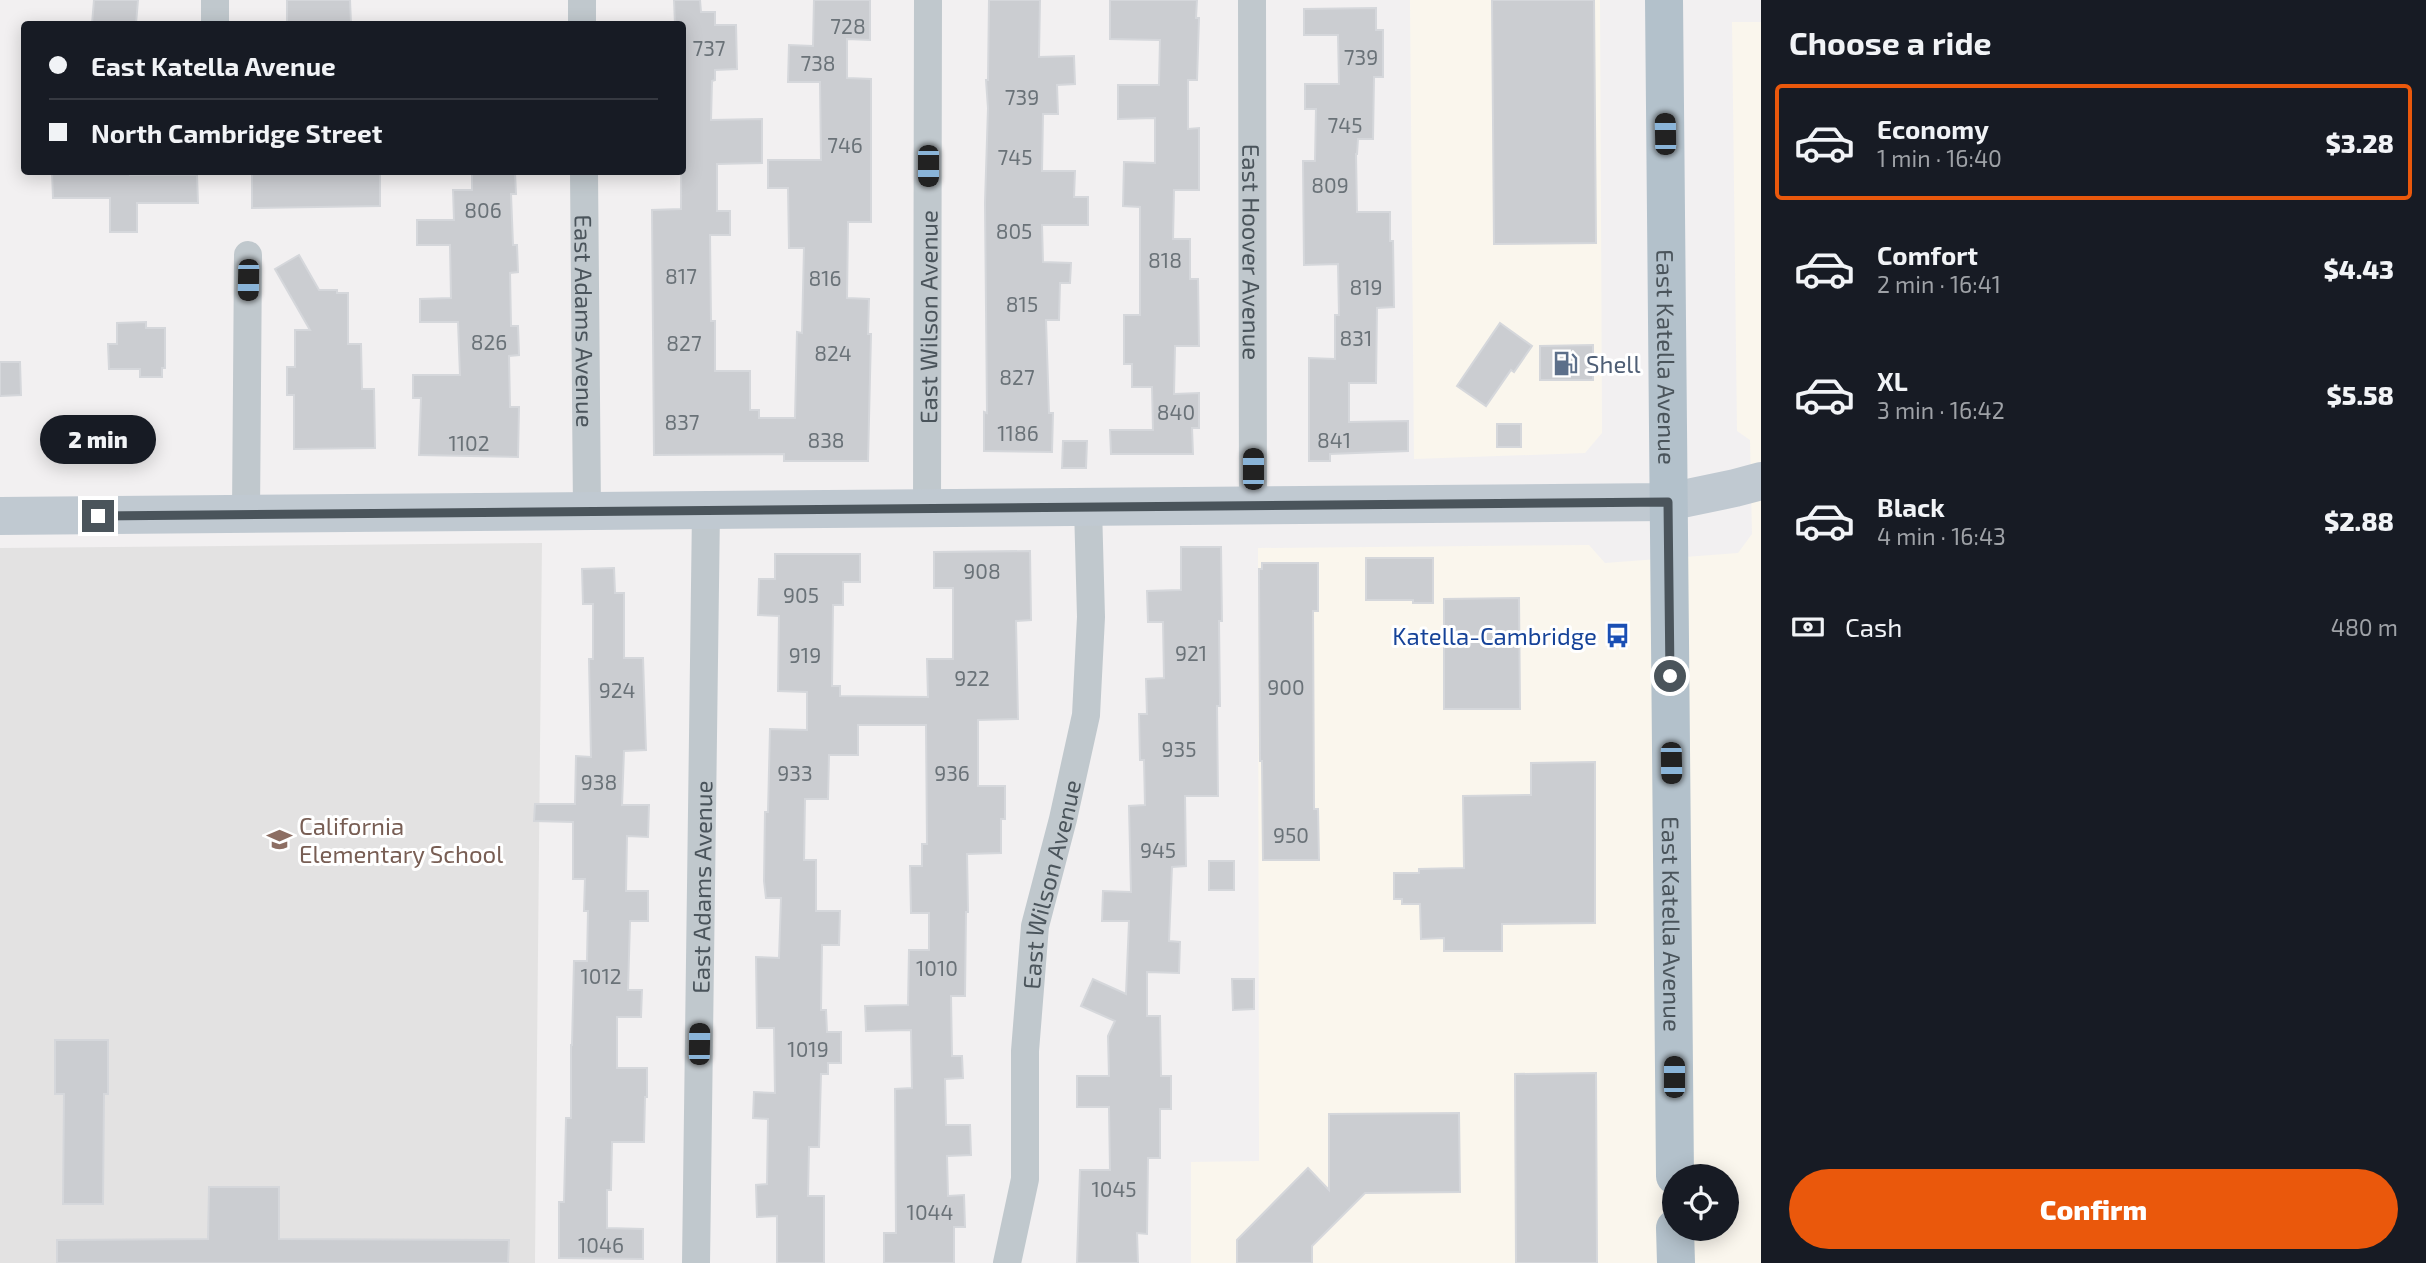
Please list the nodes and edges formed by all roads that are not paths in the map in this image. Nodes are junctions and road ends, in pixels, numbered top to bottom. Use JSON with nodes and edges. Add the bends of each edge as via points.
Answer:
{"nodes":[{"id":1,"x":215,"y":0,"type":"edge"},
{"id":2,"x":582,"y":0,"type":"edge"},
{"id":3,"x":928,"y":0,"type":"edge"},
{"id":4,"x":1252,"y":0,"type":"edge"},
{"id":5,"x":1664,"y":0,"type":"edge"},
{"id":6,"x":215,"y":21,"type":"edge"},
{"id":7,"x":582,"y":21,"type":"edge"},
{"id":8,"x":584,"y":175,"type":"edge"},
{"id":9,"x":248,"y":254,"type":"dead end"},
{"id":10,"x":1761,"y":481,"type":"edge"},
{"id":11,"x":1668,"y":502,"type":"junction"},
{"id":12,"x":1253,"y":505,"type":"junction"},
{"id":13,"x":1088,"y":507,"type":"junction"},
{"id":14,"x":927,"y":508,"type":"junction"},
{"id":15,"x":706,"y":510,"type":"junction"},
{"id":16,"x":587,"y":511,"type":"junction"},
{"id":17,"x":246,"y":514,"type":"junction"},
{"id":18,"x":0,"y":516,"type":"edge"},
{"id":19,"x":1675,"y":1164,"type":"edge"},
{"id":20,"x":1675,"y":1241,"type":"edge"},
{"id":21,"x":696,"y":1263,"type":"edge"},
{"id":22,"x":1007,"y":1263,"type":"edge"},
{"id":23,"x":1676,"y":1263,"type":"edge"}],
"edges":[{"from":1,"to":6,"type":"street"},
{"from":2,"to":7,"type":"street"},
{"from":3,"to":14,"type":"street","name":"East Wilson Avenue"},
{"from":4,"to":12,"type":"street","name":"East Hoover Avenue"},
{"from":5,"to":11,"type":"main road","name":"East Katella Avenue"},
{"from":8,"to":16,"type":"street","name":"East Adams Avenue"},
{"from":9,"to":17,"type":"street"},
{"from":10,"to":11,"type":"street"},
{"from":11,"to":12,"type":"street"},
{"from":11,"to":19,"type":"main road","name":"East Katella Avenue"},
{"from":12,"to":13,"type":"street"},
{"from":13,"to":14,"type":"street"},
{"from":13,"to":22,"type":"street","name":"East Wilson Avenue","via":[[1091,617],[1086,715],[1035,926],[1025,1051],[1025,1179]]},
{"from":14,"to":15,"type":"street"},
{"from":15,"to":16,"type":"street"},
{"from":15,"to":21,"type":"street","name":"East Adams Avenue"},
{"from":16,"to":17,"type":"street"},
{"from":17,"to":18,"type":"street"},
{"from":20,"to":23,"type":"main road"}]}
